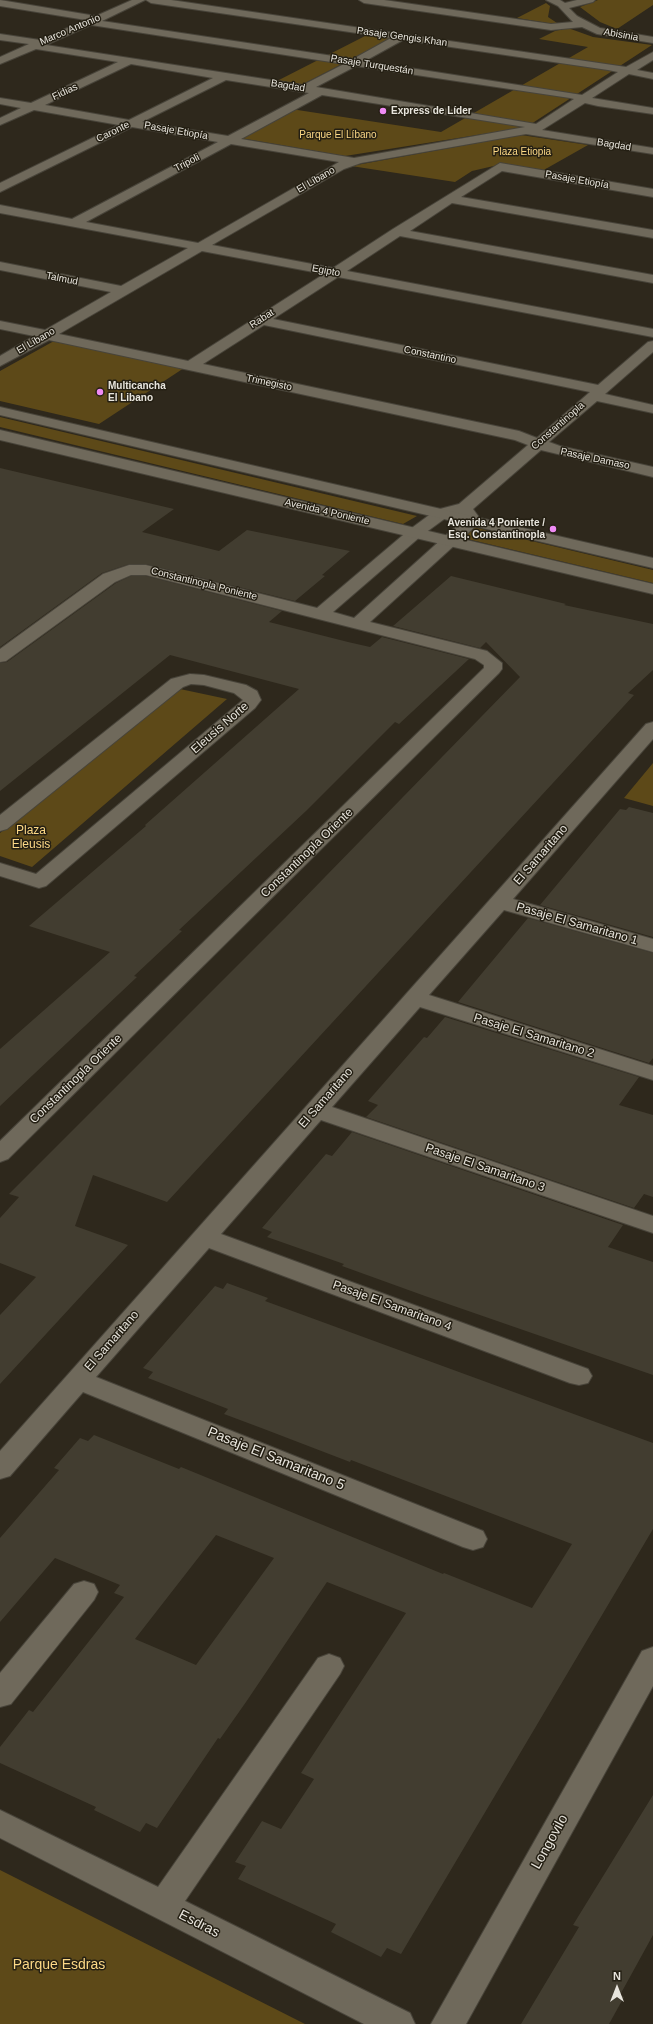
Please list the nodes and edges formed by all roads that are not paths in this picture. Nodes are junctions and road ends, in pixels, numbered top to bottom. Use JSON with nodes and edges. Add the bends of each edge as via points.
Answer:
{"nodes":[{"id":1,"x":140,"y":0,"type":"edge"},
{"id":2,"x":151,"y":0,"type":"edge"},
{"id":3,"x":364,"y":0,"type":"edge"},
{"id":4,"x":551,"y":0,"type":"edge"},
{"id":5,"x":590,"y":0,"type":"edge"},
{"id":6,"x":0,"y":3,"type":"edge"},
{"id":7,"x":563,"y":6,"type":"junction"},
{"id":8,"x":94,"y":20,"type":"junction"},
{"id":9,"x":582,"y":24,"type":"junction"},
{"id":10,"x":0,"y":37,"type":"edge"},
{"id":11,"x":401,"y":37,"type":"junction"},
{"id":12,"x":653,"y":40,"type":"edge"},
{"id":13,"x":38,"y":45,"type":"junction"},
{"id":14,"x":653,"y":55,"type":"edge"},
{"id":15,"x":0,"y":61,"type":"edge"},
{"id":16,"x":130,"y":61,"type":"junction"},
{"id":17,"x":354,"y":62,"type":"junction"},
{"id":18,"x":628,"y":71,"type":"junction"},
{"id":19,"x":225,"y":76,"type":"junction"},
{"id":20,"x":653,"y":76,"type":"edge"},
{"id":21,"x":305,"y":89,"type":"junction"},
{"id":22,"x":321,"y":91,"type":"junction"},
{"id":23,"x":584,"y":99,"type":"junction"},
{"id":24,"x":0,"y":101,"type":"edge"},
{"id":25,"x":33,"y":107,"type":"junction"},
{"id":26,"x":653,"y":111,"type":"edge"},
{"id":27,"x":0,"y":122,"type":"edge"},
{"id":28,"x":130,"y":123,"type":"junction"},
{"id":29,"x":541,"y":126,"type":"junction"},
{"id":30,"x":528,"y":131,"type":"junction"},
{"id":31,"x":229,"y":140,"type":"junction"},
{"id":32,"x":653,"y":151,"type":"edge"},
{"id":33,"x":352,"y":161,"type":"junction"},
{"id":34,"x":500,"y":167,"type":"joint"},
{"id":35,"x":0,"y":188,"type":"edge"},
{"id":36,"x":653,"y":193,"type":"edge"},
{"id":37,"x":450,"y":199,"type":"junction"},
{"id":38,"x":0,"y":209,"type":"edge"},
{"id":39,"x":74,"y":223,"type":"junction"},
{"id":40,"x":397,"y":232,"type":"junction"},
{"id":41,"x":653,"y":234,"type":"edge"},
{"id":42,"x":202,"y":247,"type":"junction"},
{"id":43,"x":0,"y":266,"type":"edge"},
{"id":44,"x":334,"y":272,"type":"junction"},
{"id":45,"x":653,"y":279,"type":"edge"},
{"id":46,"x":124,"y":291,"type":"junction"},
{"id":47,"x":260,"y":320,"type":"junction"},
{"id":48,"x":0,"y":325,"type":"edge"},
{"id":49,"x":653,"y":333,"type":"edge"},
{"id":50,"x":46,"y":335,"type":"junction"},
{"id":51,"x":653,"y":345,"type":"edge"},
{"id":52,"x":0,"y":362,"type":"edge"},
{"id":53,"x":190,"y":366,"type":"junction"},
{"id":54,"x":596,"y":393,"type":"junction"},
{"id":55,"x":653,"y":409,"type":"edge"},
{"id":56,"x":0,"y":411,"type":"edge"},
{"id":57,"x":0,"y":435,"type":"edge"},
{"id":58,"x":538,"y":443,"type":"junction"},
{"id":59,"x":653,"y":472,"type":"edge"},
{"id":60,"x":442,"y":513,"type":"junction"},
{"id":61,"x":468,"y":514,"type":"junction"},
{"id":62,"x":415,"y":533,"type":"junction"},
{"id":63,"x":451,"y":542,"type":"junction"},
{"id":64,"x":653,"y":563,"type":"edge"},
{"id":65,"x":653,"y":590,"type":"edge"},
{"id":66,"x":329,"y":616,"type":"junction"},
{"id":67,"x":358,"y":623,"type":"junction"},
{"id":68,"x":0,"y":657,"type":"edge"},
{"id":69,"x":653,"y":728,"type":"edge"},
{"id":70,"x":0,"y":825,"type":"edge"},
{"id":71,"x":0,"y":869,"type":"edge"},
{"id":72,"x":500,"y":902,"type":"junction"},
{"id":73,"x":653,"y":946,"type":"edge"},
{"id":74,"x":414,"y":998,"type":"junction"},
{"id":75,"x":653,"y":1073,"type":"edge"},
{"id":76,"x":316,"y":1110,"type":"junction"},
{"id":77,"x":0,"y":1154,"type":"edge"},
{"id":78,"x":653,"y":1225,"type":"edge"},
{"id":79,"x":204,"y":1237,"type":"junction"},
{"id":80,"x":579,"y":1376,"type":"dead end"},
{"id":81,"x":78,"y":1380,"type":"junction"},
{"id":82,"x":0,"y":1469,"type":"edge"},
{"id":83,"x":473,"y":1539,"type":"dead end"},
{"id":84,"x":84,"y":1592,"type":"dead end"},
{"id":85,"x":653,"y":1659,"type":"edge"},
{"id":86,"x":329,"y":1666,"type":"dead end"},
{"id":87,"x":0,"y":1695,"type":"edge"},
{"id":88,"x":0,"y":1823,"type":"edge"},
{"id":89,"x":163,"y":1906,"type":"junction"},
{"id":90,"x":398,"y":2024,"type":"edge"},
{"id":91,"x":448,"y":2024,"type":"edge"}],
"edges":[{"from":1,"to":8,"type":"street","name":"Marco Antonio"},
{"from":2,"to":11,"type":"street","name":"Pasaje Gengis Khan"},
{"from":3,"to":9,"type":"street","via":[[551,27]]},
{"from":4,"to":7,"type":"street","name":"Abisinia"},
{"from":5,"to":7,"type":"street"},
{"from":6,"to":8,"type":"street","name":"Pasaje Turquestán"},
{"from":7,"to":9,"type":"street","name":"Abisinia"},
{"from":8,"to":13,"type":"street","name":"Marco Antonio"},
{"from":8,"to":17,"type":"street","name":"Pasaje Turquestán"},
{"from":9,"to":12,"type":"street","name":"Abisinia","via":[[607,34]]},
{"from":10,"to":13,"type":"street","name":"Bagdad"},
{"from":11,"to":17,"type":"street"},
{"from":11,"to":18,"type":"street","name":"Pasaje Gengis Khan"},
{"from":13,"to":15,"type":"street","name":"Marco Antonio"},
{"from":13,"to":16,"type":"street","name":"Bagdad"},
{"from":14,"to":18,"type":"street","name":"El Líbano"},
{"from":16,"to":19,"type":"street","name":"Bagdad"},
{"from":16,"to":25,"type":"street","name":"Fidias"},
{"from":17,"to":21,"type":"street"},
{"from":17,"to":23,"type":"street","name":"Pasaje Turquestán"},
{"from":18,"to":20,"type":"street","name":"Pasaje Gengis Khan"},
{"from":18,"to":23,"type":"street","name":"El Líbano"},
{"from":19,"to":21,"type":"street","name":"Bagdad"},
{"from":19,"to":28,"type":"street","name":"Caronte"},
{"from":21,"to":22,"type":"street","name":"Bagdad"},
{"from":22,"to":29,"type":"street","name":"Bagdad"},
{"from":22,"to":31,"type":"street","name":"Tripoli"},
{"from":23,"to":26,"type":"street","name":"Pasaje Turquestán"},
{"from":23,"to":29,"type":"street","name":"El Líbano"},
{"from":24,"to":25,"type":"street","name":"Pasaje Etiopía"},
{"from":25,"to":27,"type":"street","name":"Fidias"},
{"from":25,"to":28,"type":"street","name":"Pasaje Etiopía"},
{"from":28,"to":31,"type":"street","name":"Pasaje Etiopía"},
{"from":28,"to":35,"type":"street","name":"Caronte"},
{"from":29,"to":30,"type":"street","name":"El Líbano"},
{"from":30,"to":32,"type":"street","name":"Bagdad"},
{"from":30,"to":33,"type":"street","name":"El Líbano"},
{"from":31,"to":33,"type":"street","name":"Pasaje Etiopía"},
{"from":31,"to":39,"type":"street","name":"Tripoli"},
{"from":33,"to":42,"type":"street","name":"El Líbano"},
{"from":34,"to":36,"type":"street","name":"Pasaje Etiopía"},
{"from":34,"to":37,"type":"street","name":"Rabat"},
{"from":37,"to":40,"type":"street","name":"Rabat"},
{"from":37,"to":41,"type":"street"},
{"from":38,"to":39,"type":"street","name":"Egipto"},
{"from":39,"to":42,"type":"street","name":"Egipto"},
{"from":40,"to":44,"type":"street","name":"Rabat"},
{"from":40,"to":45,"type":"street"},
{"from":42,"to":44,"type":"street","name":"Egipto"},
{"from":42,"to":46,"type":"street","name":"El Líbano"},
{"from":43,"to":46,"type":"street","name":"Talmud"},
{"from":44,"to":47,"type":"street","name":"Rabat"},
{"from":44,"to":49,"type":"street","name":"Egipto"},
{"from":46,"to":50,"type":"street","name":"El Líbano"},
{"from":47,"to":53,"type":"street","name":"Rabat"},
{"from":47,"to":54,"type":"street","name":"Constantino"},
{"from":48,"to":50,"type":"street","name":"Trimegisto"},
{"from":50,"to":52,"type":"street","name":"El Líbano"},
{"from":50,"to":53,"type":"street","name":"Trimegisto"},
{"from":51,"to":54,"type":"street","name":"Constantinopla"},
{"from":53,"to":58,"type":"street","name":"Trimegisto","via":[[519,436]]},
{"from":54,"to":55,"type":"street","name":"Constantino"},
{"from":54,"to":58,"type":"street","name":"Constantinopla"},
{"from":56,"to":60,"type":"street"},
{"from":57,"to":62,"type":"street","name":"Avenida 4 Poniente"},
{"from":58,"to":59,"type":"street","name":"Pasaje Damaso","via":[[555,450]]},
{"from":58,"to":61,"type":"street","name":"Constantinopla"},
{"from":60,"to":61,"type":"street","name":"Constantinopla"},
{"from":60,"to":62,"type":"street","name":"Constantinopla"},
{"from":61,"to":63,"type":"street","name":"Constantinopla"},
{"from":61,"to":64,"type":"street"},
{"from":62,"to":63,"type":"street","name":"Avenida 4 Poniente"},
{"from":62,"to":66,"type":"street","name":"Constantinopla"},
{"from":63,"to":65,"type":"street","name":"Avenida 4 Poniente"},
{"from":63,"to":67,"type":"street","name":"Constantinopla"},
{"from":66,"to":67,"type":"street","name":"Constantinopla Oriente"},
{"from":66,"to":68,"type":"street","name":"Constantinopla Poniente","via":[[154,571],[129,570],[109,578]]},
{"from":67,"to":77,"type":"street","name":"Constantinopla Oriente","via":[[481,654],[493,663],[493,669]]},
{"from":69,"to":72,"type":"street","name":"El Samaritano"},
{"from":70,"to":71,"type":"street","name":"Eleusis Norte","via":[[177,683],[190,679],[204,680],[240,689],[251,695],[252,700],[249,704],[40,882]]},
{"from":72,"to":73,"type":"street","name":"Pasaje El Samaritano 1"},
{"from":72,"to":74,"type":"street","name":"El Samaritano"},
{"from":74,"to":75,"type":"street","name":"Pasaje El Samaritano 2"},
{"from":74,"to":76,"type":"street","name":"El Samaritano"},
{"from":76,"to":78,"type":"street","name":"Pasaje El Samaritano 3"},
{"from":76,"to":79,"type":"street","name":"El Samaritano"},
{"from":79,"to":80,"type":"street","name":"Pasaje El Samaritano 4"},
{"from":79,"to":81,"type":"street","name":"El Samaritano"},
{"from":81,"to":82,"type":"street","name":"El Samaritano"},
{"from":81,"to":83,"type":"street","name":"Pasaje El Samaritano 5"},
{"from":84,"to":87,"type":"street"},
{"from":85,"to":91,"type":"street","name":"Longovilo"},
{"from":86,"to":89,"type":"street"},
{"from":88,"to":89,"type":"street","name":"Esdras"},
{"from":89,"to":90,"type":"street","name":"Esdras"}]}
